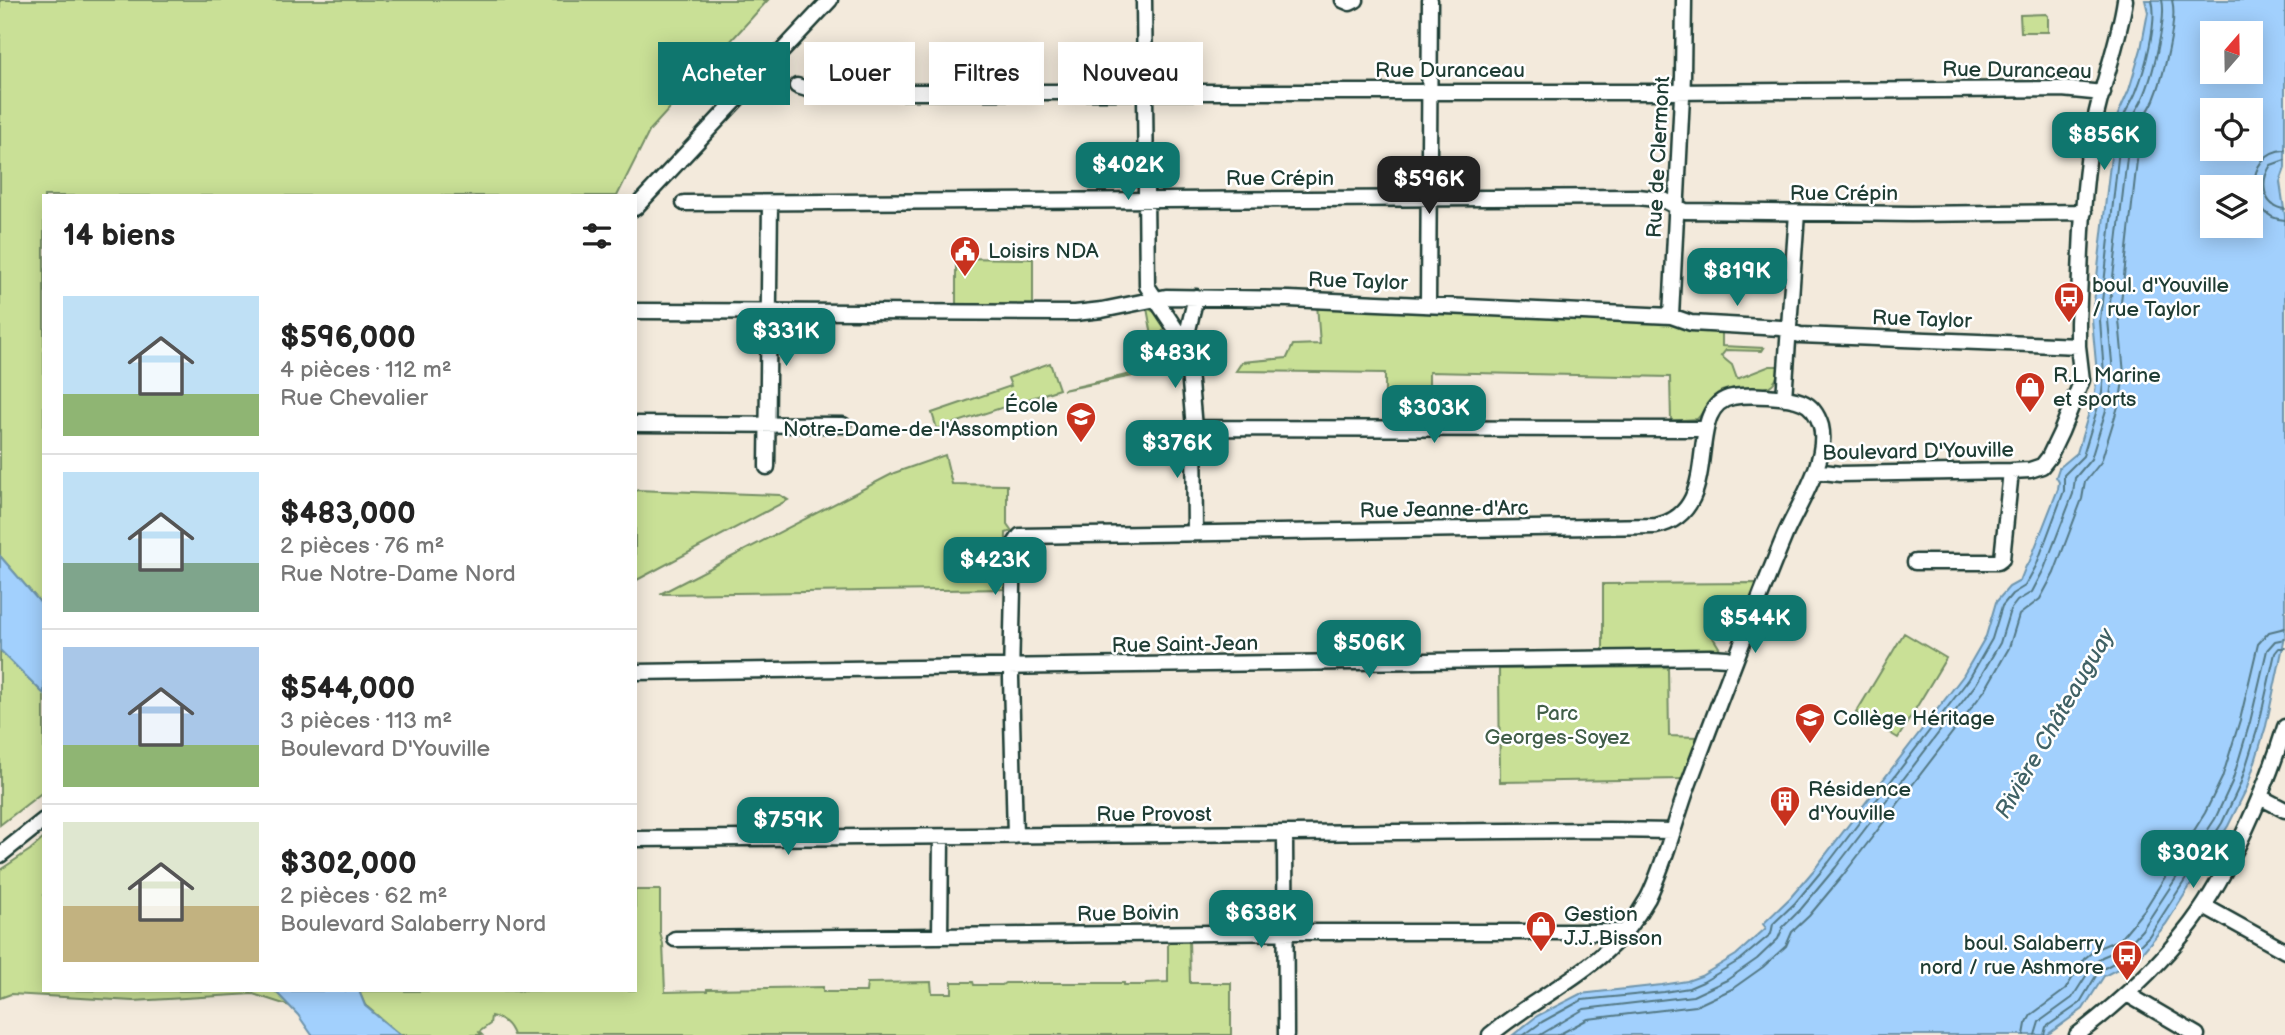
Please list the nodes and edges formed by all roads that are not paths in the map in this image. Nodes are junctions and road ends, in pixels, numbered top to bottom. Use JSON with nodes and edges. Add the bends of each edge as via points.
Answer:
{"nodes":[{"id":1,"x":831,"y":0,"type":"edge"},
{"id":2,"x":1144,"y":0,"type":"edge"},
{"id":3,"x":1343,"y":0,"type":"edge"},
{"id":4,"x":1356,"y":0,"type":"edge"},
{"id":5,"x":1430,"y":0,"type":"edge"},
{"id":6,"x":1684,"y":0,"type":"edge"},
{"id":7,"x":2125,"y":0,"type":"edge"},
{"id":8,"x":1144,"y":42,"type":"edge"},
{"id":9,"x":797,"y":86,"type":"dead end"},
{"id":10,"x":1058,"y":92,"type":"edge"},
{"id":11,"x":1203,"y":92,"type":"edge"},
{"id":12,"x":1429,"y":92,"type":"junction"},
{"id":13,"x":1681,"y":92,"type":"junction"},
{"id":14,"x":2103,"y":93,"type":"junction"},
{"id":15,"x":1145,"y":105,"type":"edge"},
{"id":16,"x":1429,"y":199,"type":"junction"},
{"id":17,"x":1145,"y":200,"type":"junction"},
{"id":18,"x":684,"y":203,"type":"dead end"},
{"id":19,"x":771,"y":203,"type":"junction"},
{"id":20,"x":637,"y":206,"type":"edge"},
{"id":21,"x":1676,"y":207,"type":"junction"},
{"id":22,"x":2084,"y":212,"type":"junction"},
{"id":23,"x":1797,"y":214,"type":"junction"},
{"id":24,"x":1196,"y":297,"type":"junction"},
{"id":25,"x":1155,"y":299,"type":"junction"},
{"id":26,"x":1427,"y":305,"type":"junction"},
{"id":27,"x":637,"y":311,"type":"edge"},
{"id":28,"x":769,"y":312,"type":"junction"},
{"id":29,"x":1671,"y":316,"type":"junction"},
{"id":30,"x":1789,"y":332,"type":"junction"},
{"id":31,"x":1184,"y":346,"type":"junction"},
{"id":32,"x":2078,"y":346,"type":"junction"},
{"id":33,"x":1784,"y":398,"type":"junction"},
{"id":34,"x":637,"y":424,"type":"edge"},
{"id":35,"x":768,"y":425,"type":"junction"},
{"id":36,"x":843,"y":425,"type":"dead end"},
{"id":37,"x":1195,"y":428,"type":"junction"},
{"id":38,"x":1706,"y":429,"type":"junction"},
{"id":39,"x":767,"y":467,"type":"dead end"},
{"id":40,"x":1815,"y":471,"type":"junction"},
{"id":41,"x":2011,"y":471,"type":"junction"},
{"id":42,"x":1195,"y":533,"type":"junction"},
{"id":43,"x":1915,"y":562,"type":"dead end"},
{"id":44,"x":1734,"y":661,"type":"junction"},
{"id":45,"x":1012,"y":668,"type":"junction"},
{"id":46,"x":637,"y":672,"type":"edge"},
{"id":47,"x":2285,"y":727,"type":"edge"},
{"id":48,"x":2260,"y":797,"type":"junction"},
{"id":49,"x":2285,"y":810,"type":"edge"},
{"id":50,"x":42,"y":822,"type":"edge"},
{"id":51,"x":1672,"y":831,"type":"junction"},
{"id":52,"x":1285,"y":834,"type":"junction"},
{"id":53,"x":1015,"y":836,"type":"junction"},
{"id":54,"x":941,"y":838,"type":"junction"},
{"id":55,"x":637,"y":839,"type":"edge"},
{"id":56,"x":0,"y":855,"type":"edge"},
{"id":57,"x":2204,"y":906,"type":"junction"},
{"id":58,"x":1581,"y":931,"type":"junction"},
{"id":59,"x":1286,"y":932,"type":"junction"},
{"id":60,"x":1626,"y":932,"type":"junction"},
{"id":61,"x":940,"y":936,"type":"junction"},
{"id":62,"x":675,"y":939,"type":"dead end"},
{"id":63,"x":2285,"y":951,"type":"edge"},
{"id":64,"x":1604,"y":955,"type":"junction"},
{"id":65,"x":2127,"y":994,"type":"junction"},
{"id":66,"x":1286,"y":1035,"type":"edge"},
{"id":67,"x":1490,"y":1035,"type":"edge"},
{"id":68,"x":2077,"y":1035,"type":"edge"},
{"id":69,"x":2197,"y":1035,"type":"edge"}],
"edges":[{"from":1,"to":20,"type":"street"},
{"from":2,"to":8,"type":"street"},
{"from":3,"to":4,"type":"street"},
{"from":5,"to":12,"type":"street"},
{"from":6,"to":13,"type":"street","name":"Rue de Clermont"},
{"from":7,"to":14,"type":"street","name":"Boulevard D'Youville"},
{"from":9,"to":10,"type":"street","name":"Rue Duranceau","via":[[817,92]]},
{"from":11,"to":12,"type":"street","name":"Rue Duranceau"},
{"from":12,"to":13,"type":"street","name":"Rue Duranceau"},
{"from":12,"to":16,"type":"street"},
{"from":13,"to":14,"type":"street","name":"Rue Duranceau","via":[[2062,89]]},
{"from":13,"to":21,"type":"street","name":"Rue de Clermont"},
{"from":14,"to":22,"type":"street","name":"Boulevard D'Youville","via":[[2091,139]]},
{"from":15,"to":17,"type":"street"},
{"from":16,"to":17,"type":"street","name":"Rue Crépin"},
{"from":16,"to":21,"type":"street","name":"Rue Crépin","via":[[1638,197]]},
{"from":16,"to":26,"type":"street"},
{"from":17,"to":19,"type":"street","name":"Rue Crépin"},
{"from":17,"to":25,"type":"street","via":[[1146,279]]},
{"from":18,"to":19,"type":"street","name":"Rue Crépin"},
{"from":19,"to":28,"type":"street"},
{"from":21,"to":23,"type":"street","name":"Rue Crépin"},
{"from":21,"to":29,"type":"street","name":"Rue de Clermont"},
{"from":22,"to":23,"type":"street","name":"Rue Crépin"},
{"from":22,"to":32,"type":"street","name":"Boulevard D'Youville"},
{"from":23,"to":30,"type":"street"},
{"from":24,"to":25,"type":"street","name":"Rue Taylor"},
{"from":24,"to":26,"type":"street","name":"Rue Taylor"},
{"from":24,"to":31,"type":"street"},
{"from":25,"to":28,"type":"street","name":"Rue Taylor","via":[[1075,313]]},
{"from":25,"to":31,"type":"street"},
{"from":26,"to":29,"type":"street","name":"Rue Taylor"},
{"from":27,"to":28,"type":"street","name":"Rue Taylor"},
{"from":28,"to":35,"type":"street"},
{"from":29,"to":30,"type":"street","name":"Rue Taylor","via":[[1691,323]]},
{"from":30,"to":32,"type":"street","name":"Rue Taylor"},
{"from":30,"to":33,"type":"street"},
{"from":31,"to":37,"type":"street"},
{"from":32,"to":41,"type":"street","name":"Boulevard D'Youville","via":[[2082,380],[2049,457],[2035,469]]},
{"from":33,"to":38,"type":"street","name":"Rue Jeanne-d'Arc","via":[[1727,398],[1714,409]]},
{"from":33,"to":40,"type":"street","via":[[1804,403],[1817,416],[1822,441]]},
{"from":34,"to":35,"type":"street"},
{"from":35,"to":36,"type":"street"},
{"from":35,"to":39,"type":"street"},
{"from":37,"to":38,"type":"street"},
{"from":37,"to":42,"type":"street"},
{"from":38,"to":42,"type":"street","name":"Rue Jeanne-d'Arc","via":[[1690,506],[1676,519],[1656,526]]},
{"from":40,"to":41,"type":"street","name":"Boulevard D'Youville"},
{"from":40,"to":44,"type":"street","name":"Boulevard D'Youville"},
{"from":41,"to":43,"type":"street","via":[[1998,562]]},
{"from":42,"to":45,"type":"street","name":"Rue Jeanne-d'Arc","via":[[1029,534],[1017,538]]},
{"from":44,"to":45,"type":"street","name":"Rue Saint-Jean","via":[[1710,657]]},
{"from":44,"to":51,"type":"street","name":"Boulevard D'Youville"},
{"from":45,"to":46,"type":"street","name":"Rue Saint-Jean"},
{"from":45,"to":53,"type":"street"},
{"from":47,"to":48,"type":"street"},
{"from":48,"to":49,"type":"street"},
{"from":48,"to":57,"type":"street"},
{"from":50,"to":56,"type":"street"},
{"from":51,"to":52,"type":"street","name":"Rue Provost"},
{"from":51,"to":60,"type":"street","name":"Boulevard D'Youville","via":[[1653,887]]},
{"from":52,"to":53,"type":"street","name":"Rue Provost"},
{"from":52,"to":59,"type":"street"},
{"from":53,"to":54,"type":"street","name":"Rue Provost"},
{"from":54,"to":55,"type":"street","name":"Rue Provost"},
{"from":54,"to":61,"type":"street"},
{"from":57,"to":63,"type":"street"},
{"from":57,"to":65,"type":"street"},
{"from":58,"to":59,"type":"street","name":"Rue Boivin"},
{"from":58,"to":60,"type":"street","name":"Rue Boivin"},
{"from":58,"to":64,"type":"street","via":[[1597,937]]},
{"from":59,"to":61,"type":"street","name":"Rue Boivin"},
{"from":59,"to":66,"type":"street"},
{"from":60,"to":64,"type":"street","name":"Boulevard D'Youville"},
{"from":61,"to":62,"type":"street","name":"Rue Boivin"},
{"from":64,"to":67,"type":"street","name":"Boulevard D'Youville"},
{"from":65,"to":68,"type":"street"},
{"from":65,"to":69,"type":"street"}]}
